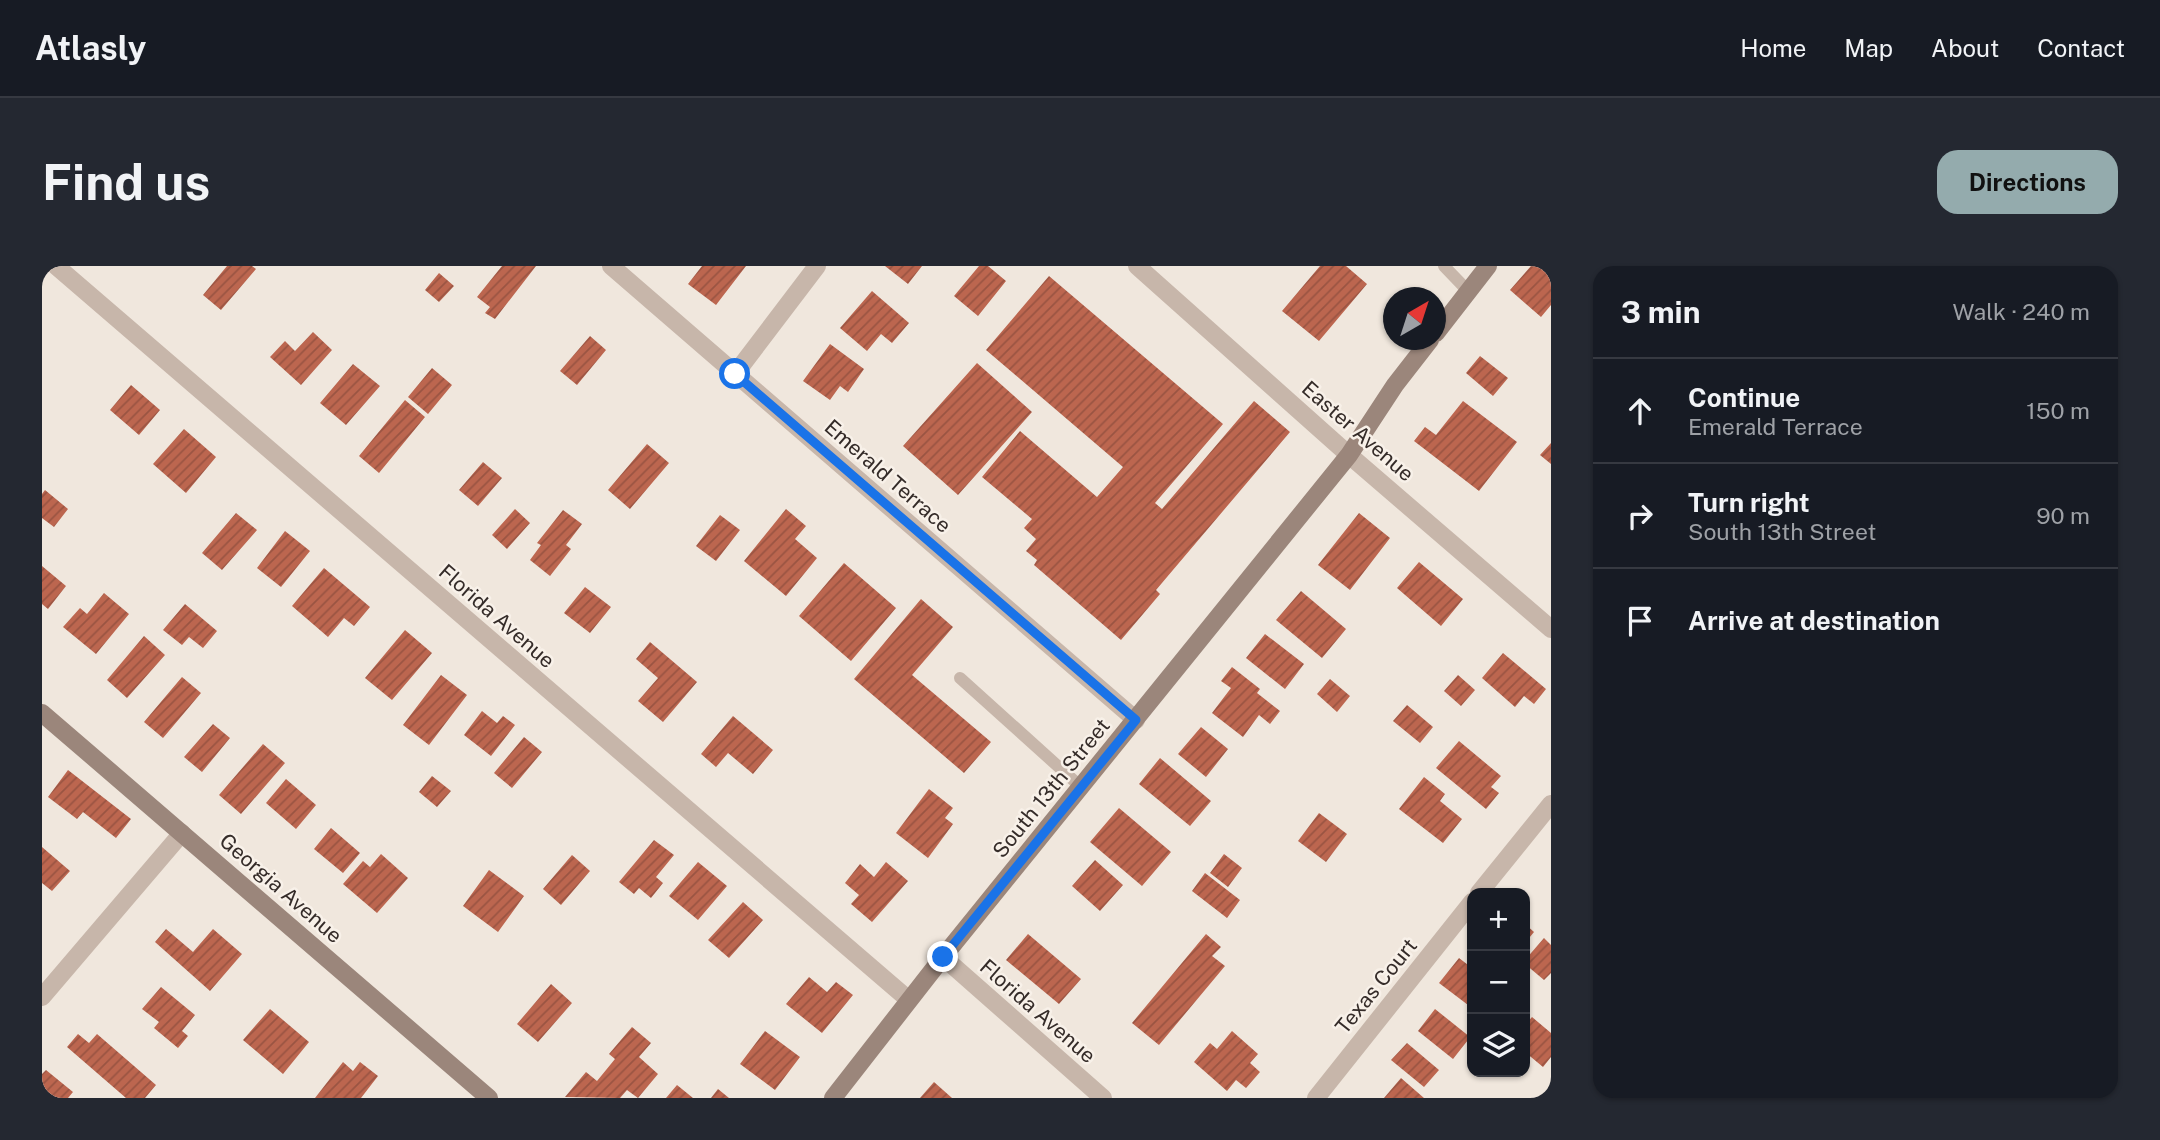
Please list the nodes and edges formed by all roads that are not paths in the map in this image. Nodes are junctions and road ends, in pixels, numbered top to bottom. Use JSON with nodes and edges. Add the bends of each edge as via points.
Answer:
{"nodes":[{"id":1,"x":56,"y":266,"type":"edge"},
{"id":2,"x":611,"y":266,"type":"edge"},
{"id":3,"x":817,"y":266,"type":"edge"},
{"id":4,"x":1137,"y":266,"type":"edge"},
{"id":5,"x":1444,"y":266,"type":"edge"},
{"id":6,"x":1488,"y":266,"type":"edge"},
{"id":7,"x":1468,"y":291,"type":"junction"},
{"id":8,"x":1446,"y":320,"type":"edge"},
{"id":9,"x":1422,"y":350,"type":"edge"},
{"id":10,"x":735,"y":374,"type":"junction"},
{"id":11,"x":1349,"y":455,"type":"junction"},
{"id":12,"x":1551,"y":629,"type":"edge"},
{"id":13,"x":960,"y":678,"type":"dead end"},
{"id":14,"x":42,"y":713,"type":"edge"},
{"id":15,"x":1136,"y":720,"type":"junction"},
{"id":16,"x":1081,"y":787,"type":"junction"},
{"id":17,"x":1551,"y":804,"type":"edge"},
{"id":18,"x":182,"y":833,"type":"junction"},
{"id":19,"x":1483,"y":888,"type":"edge"},
{"id":20,"x":1467,"y":908,"type":"edge"},
{"id":21,"x":943,"y":957,"type":"junction"},
{"id":22,"x":42,"y":997,"type":"edge"},
{"id":23,"x":909,"y":1000,"type":"junction"},
{"id":24,"x":489,"y":1098,"type":"edge"},
{"id":25,"x":833,"y":1098,"type":"edge"},
{"id":26,"x":1103,"y":1098,"type":"edge"},
{"id":27,"x":1316,"y":1098,"type":"edge"}],
"edges":[{"from":1,"to":23,"type":"street","name":"Florida Avenue"},
{"from":2,"to":10,"type":"street","name":"Emerald Terrace"},
{"from":3,"to":10,"type":"street"},
{"from":4,"to":11,"type":"street","name":"Easter Avenue"},
{"from":5,"to":7,"type":"lane"},
{"from":6,"to":7,"type":"street"},
{"from":7,"to":8,"type":"street"},
{"from":9,"to":11,"type":"street","name":"South 13th Street"},
{"from":10,"to":15,"type":"street","name":"Emerald Terrace"},
{"from":11,"to":12,"type":"street","name":"Easter Avenue"},
{"from":11,"to":15,"type":"street","name":"South 13th Street"},
{"from":13,"to":16,"type":"lane"},
{"from":14,"to":18,"type":"street","name":"Georgia Avenue"},
{"from":15,"to":16,"type":"street","name":"South 13th Street"},
{"from":16,"to":21,"type":"street","name":"South 13th Street"},
{"from":17,"to":19,"type":"street"},
{"from":18,"to":22,"type":"street"},
{"from":18,"to":24,"type":"street","name":"Georgia Avenue"},
{"from":20,"to":27,"type":"street","name":"Texas Court"},
{"from":21,"to":23,"type":"street","name":"South 13th Street"},
{"from":21,"to":26,"type":"street","name":"Florida Avenue"},
{"from":23,"to":25,"type":"street","name":"South 13th Street"}]}
